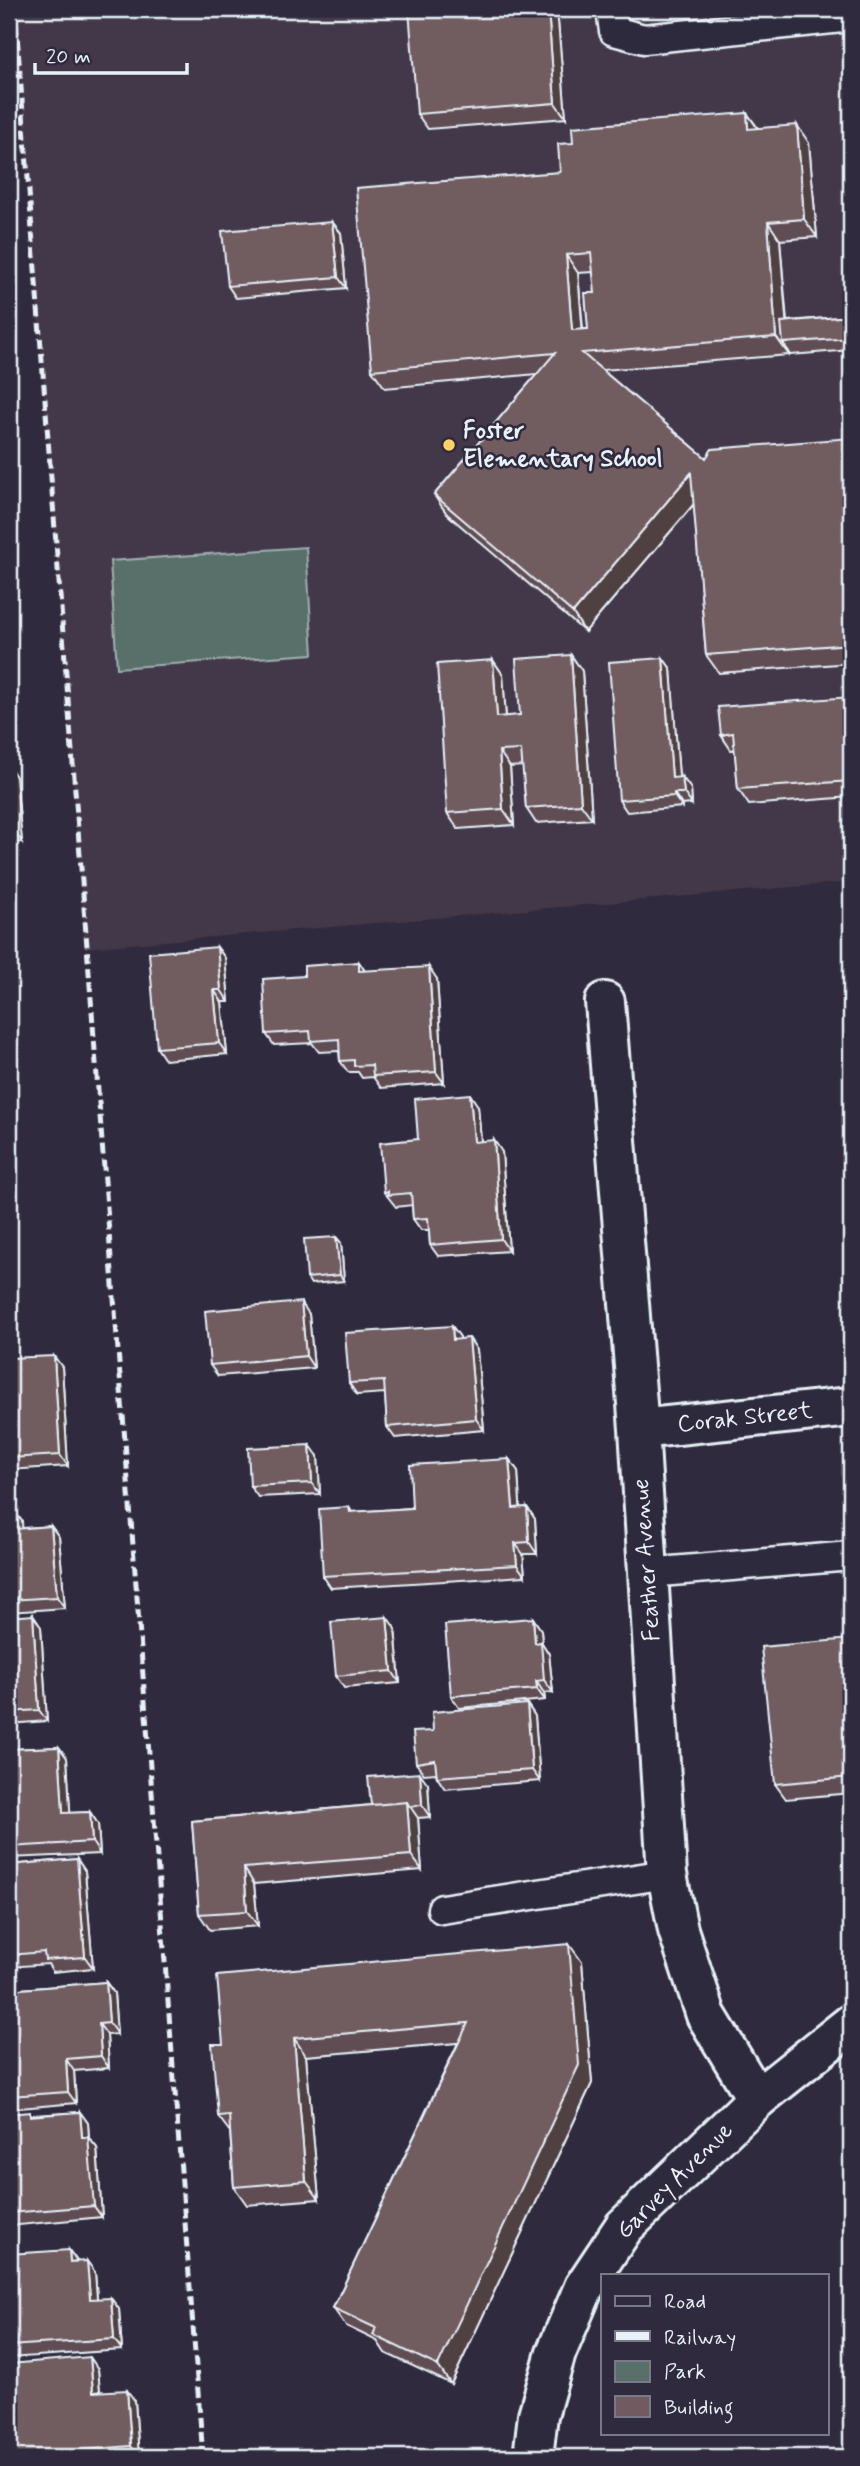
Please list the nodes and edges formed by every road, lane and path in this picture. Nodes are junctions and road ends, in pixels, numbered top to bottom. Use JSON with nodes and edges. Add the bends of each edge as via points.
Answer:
{"nodes":[{"id":1,"x":851,"y":17,"type":"edge"},
{"id":2,"x":613,"y":20,"type":"edge"},
{"id":3,"x":605,"y":1002,"type":"dead end"},
{"id":4,"x":851,"y":1407,"type":"edge"},
{"id":5,"x":639,"y":1429,"type":"junction"},
{"id":6,"x":851,"y":1556,"type":"edge"},
{"id":7,"x":648,"y":1573,"type":"junction"},
{"id":8,"x":667,"y":1874,"type":"junction"},
{"id":9,"x":442,"y":1909,"type":"dead end"},
{"id":10,"x":851,"y":2024,"type":"edge"},
{"id":11,"x":757,"y":2099,"type":"junction"},
{"id":12,"x":533,"y":2457,"type":"edge"}],
"edges":[{"from":1,"to":2,"type":"lane","via":[[644,39]]},
{"from":3,"to":5,"type":"street","name":"Feather Avenue"},
{"from":4,"to":5,"type":"street","name":"Corak Street"},
{"from":5,"to":7,"type":"street","name":"Feather Avenue"},
{"from":6,"to":7,"type":"lane"},
{"from":7,"to":8,"type":"street","name":"Feather Avenue"},
{"from":8,"to":9,"type":"lane"},
{"from":8,"to":11,"type":"street","name":"Feather Avenue","via":[[678,1930],[706,2015]]},
{"from":10,"to":11,"type":"street","name":"Garvey Avenue"},
{"from":11,"to":12,"type":"street","name":"Garvey Avenue","via":[[624,2227],[584,2287],[556,2353],[538,2415]]}]}
